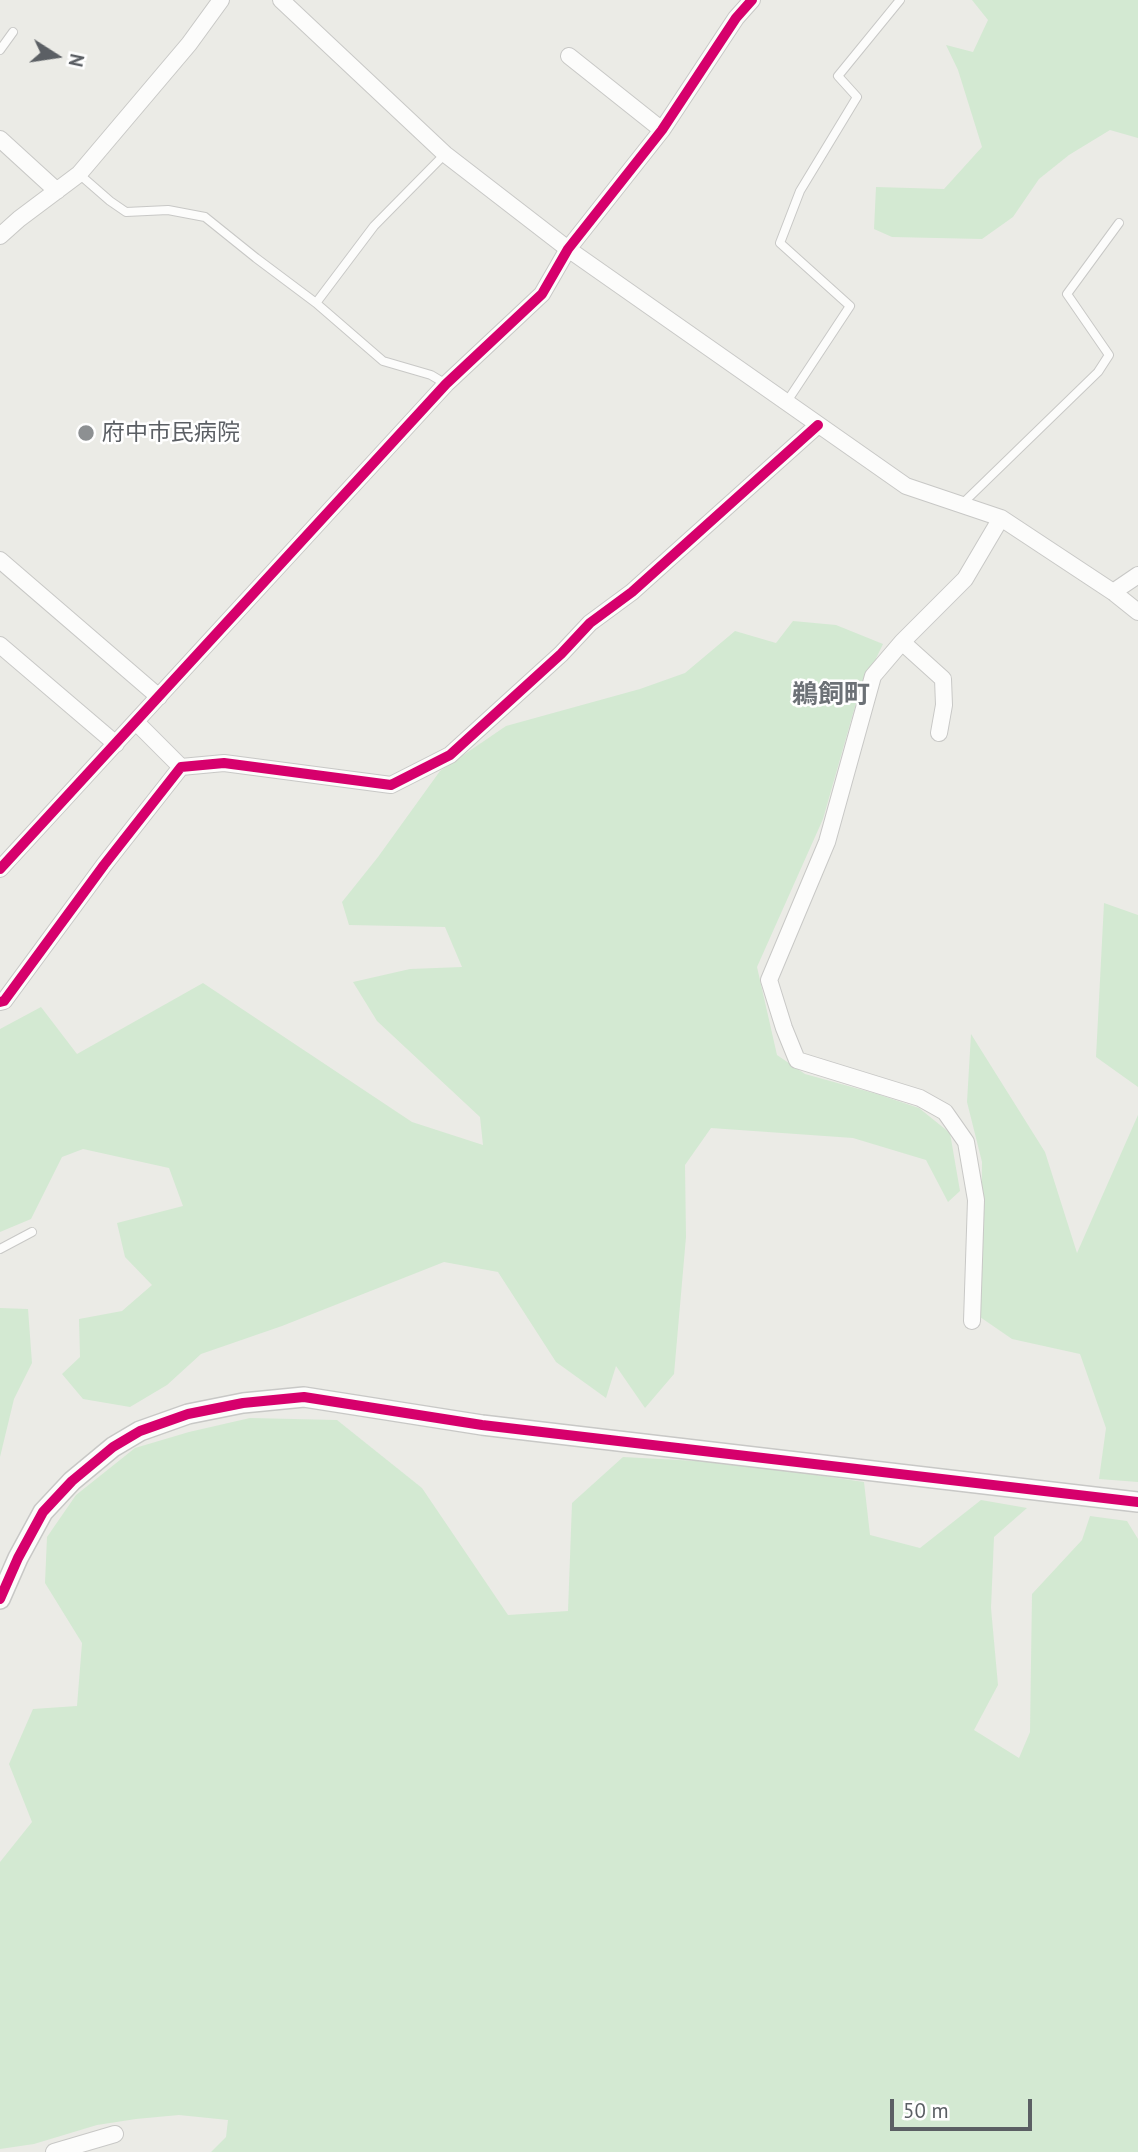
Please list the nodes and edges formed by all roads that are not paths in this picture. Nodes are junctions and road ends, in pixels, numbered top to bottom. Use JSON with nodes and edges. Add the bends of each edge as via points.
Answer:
{"nodes":[{"id":1,"x":221,"y":0,"type":"edge"},
{"id":2,"x":281,"y":0,"type":"edge"},
{"id":3,"x":752,"y":0,"type":"edge"},
{"id":4,"x":900,"y":0,"type":"edge"},
{"id":5,"x":13,"y":32,"type":"dead end"},
{"id":6,"x":0,"y":50,"type":"edge"},
{"id":7,"x":569,"y":56,"type":"dead end"},
{"id":8,"x":663,"y":130,"type":"junction"},
{"id":9,"x":0,"y":139,"type":"edge"},
{"id":10,"x":444,"y":154,"type":"junction"},
{"id":11,"x":79,"y":174,"type":"junction"},
{"id":12,"x":57,"y":191,"type":"junction"},
{"id":13,"x":1119,"y":223,"type":"dead end"},
{"id":14,"x":0,"y":236,"type":"edge"},
{"id":15,"x":568,"y":249,"type":"junction"},
{"id":16,"x":316,"y":303,"type":"junction"},
{"id":17,"x":446,"y":384,"type":"junction"},
{"id":18,"x":786,"y":403,"type":"junction"},
{"id":19,"x":818,"y":425,"type":"junction"},
{"id":20,"x":961,"y":505,"type":"junction"},
{"id":21,"x":1001,"y":519,"type":"junction"},
{"id":22,"x":0,"y":560,"type":"edge"},
{"id":23,"x":1138,"y":575,"type":"edge"},
{"id":24,"x":1113,"y":592,"type":"junction"},
{"id":25,"x":1138,"y":612,"type":"edge"},
{"id":26,"x":902,"y":642,"type":"junction"},
{"id":27,"x":0,"y":645,"type":"edge"},
{"id":28,"x":159,"y":697,"type":"junction"},
{"id":29,"x":136,"y":722,"type":"junction"},
{"id":30,"x":939,"y":733,"type":"dead end"},
{"id":31,"x":116,"y":744,"type":"junction"},
{"id":32,"x":181,"y":767,"type":"junction"},
{"id":33,"x":0,"y":869,"type":"edge"},
{"id":34,"x":0,"y":1002,"type":"edge"},
{"id":35,"x":32,"y":1232,"type":"dead end"},
{"id":36,"x":0,"y":1249,"type":"edge"},
{"id":37,"x":972,"y":1321,"type":"dead end"},
{"id":38,"x":1138,"y":1502,"type":"edge"},
{"id":39,"x":0,"y":1599,"type":"edge"},
{"id":40,"x":115,"y":2134,"type":"dead end"},
{"id":41,"x":54,"y":2152,"type":"edge"}],
"edges":[{"from":1,"to":11,"type":"street"},
{"from":2,"to":10,"type":"street"},
{"from":3,"to":8,"type":"street"},
{"from":4,"to":18,"type":"lane","via":[[838,76],[857,97],[800,191],[780,243],[850,306]]},
{"from":5,"to":6,"type":"lane"},
{"from":7,"to":8,"type":"street"},
{"from":8,"to":15,"type":"street"},
{"from":9,"to":12,"type":"street"},
{"from":10,"to":15,"type":"street"},
{"from":10,"to":16,"type":"lane","via":[[374,226]]},
{"from":11,"to":12,"type":"street"},
{"from":11,"to":16,"type":"lane","via":[[126,212],[168,210],[205,217]]},
{"from":12,"to":14,"type":"street"},
{"from":13,"to":20,"type":"lane","via":[[1067,294],[1109,355],[1098,372]]},
{"from":15,"to":17,"type":"street","via":[[542,294]]},
{"from":15,"to":18,"type":"street"},
{"from":16,"to":17,"type":"lane","via":[[383,361],[431,374]]},
{"from":17,"to":28,"type":"street"},
{"from":18,"to":19,"type":"street"},
{"from":19,"to":20,"type":"street","via":[[906,486]]},
{"from":19,"to":32,"type":"street","via":[[632,592],[590,624],[450,755],[391,785],[224,763]]},
{"from":20,"to":21,"type":"street"},
{"from":21,"to":24,"type":"street"},
{"from":21,"to":26,"type":"street","via":[[965,579]]},
{"from":22,"to":28,"type":"street"},
{"from":23,"to":24,"type":"street"},
{"from":24,"to":25,"type":"street"},
{"from":26,"to":30,"type":"street","via":[[943,679]]},
{"from":26,"to":37,"type":"street","via":[[873,676],[827,842],[769,980],[797,1060],[920,1098],[945,1112],[967,1142],[976,1200]]},
{"from":27,"to":31,"type":"street"},
{"from":28,"to":29,"type":"street"},
{"from":29,"to":31,"type":"street"},
{"from":29,"to":32,"type":"street"},
{"from":31,"to":33,"type":"street"},
{"from":32,"to":34,"type":"street"},
{"from":35,"to":36,"type":"lane"},
{"from":38,"to":39,"type":"street","via":[[496,1427],[304,1397],[243,1402],[188,1414],[140,1431],[113,1447],[43,1512]]},
{"from":40,"to":41,"type":"street"}]}
